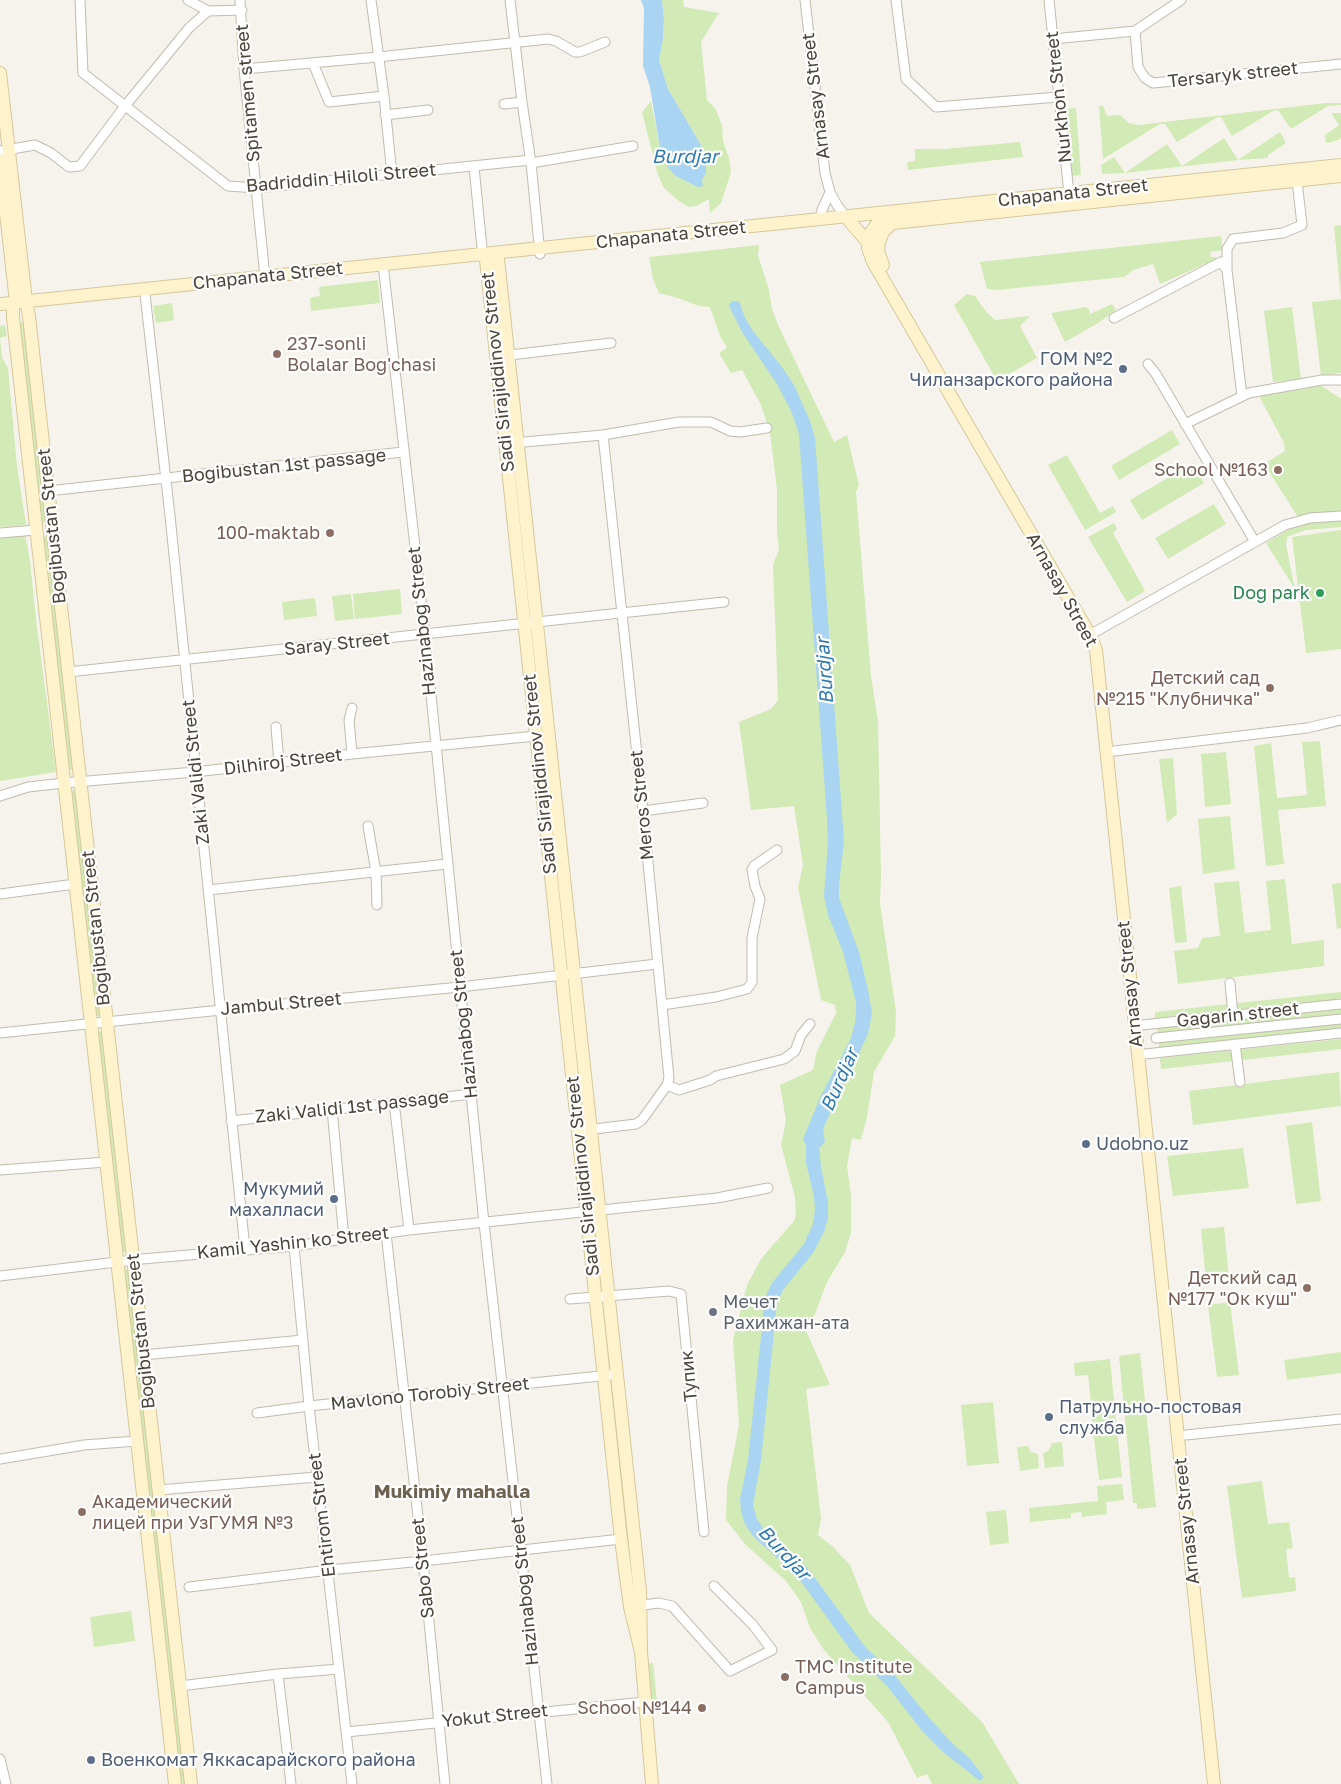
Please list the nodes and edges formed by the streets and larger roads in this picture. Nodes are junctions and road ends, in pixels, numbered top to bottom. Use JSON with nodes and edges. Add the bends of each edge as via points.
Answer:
{"nodes":[{"id":1,"x":80,"y":0,"type":"edge"},
{"id":2,"x":188,"y":0,"type":"edge"},
{"id":3,"x":371,"y":0,"type":"edge"},
{"id":4,"x":510,"y":0,"type":"edge"},
{"id":5,"x":804,"y":0,"type":"edge"},
{"id":6,"x":896,"y":0,"type":"edge"},
{"id":7,"x":1049,"y":0,"type":"edge"},
{"id":8,"x":1181,"y":0,"type":"edge"},
{"id":9,"x":241,"y":5,"type":"edge"},
{"id":10,"x":208,"y":11,"type":"junction"},
{"id":11,"x":1135,"y":31,"type":"junction"},
{"id":12,"x":1053,"y":39,"type":"junction"},
{"id":13,"x":605,"y":42,"type":"dead end"},
{"id":14,"x":516,"y":43,"type":"junction"},
{"id":15,"x":378,"y":57,"type":"junction"},
{"id":16,"x":313,"y":63,"type":"junction"},
{"id":17,"x":1341,"y":64,"type":"edge"},
{"id":18,"x":244,"y":69,"type":"junction"},
{"id":19,"x":0,"y":73,"type":"edge"},
{"id":20,"x":384,"y":96,"type":"junction"},
{"id":21,"x":1058,"y":97,"type":"junction"},
{"id":22,"x":522,"y":102,"type":"junction"},
{"id":23,"x":504,"y":104,"type":"dead end"},
{"id":24,"x":124,"y":106,"type":"junction"},
{"id":25,"x":428,"y":110,"type":"dead end"},
{"id":26,"x":385,"y":115,"type":"junction"},
{"id":27,"x":633,"y":146,"type":"dead end"},
{"id":28,"x":4,"y":150,"type":"edge"},
{"id":29,"x":0,"y":160,"type":"edge"},
{"id":30,"x":531,"y":162,"type":"junction"},
{"id":31,"x":1341,"y":165,"type":"edge"},
{"id":32,"x":474,"y":167,"type":"junction"},
{"id":33,"x":392,"y":174,"type":"junction"},
{"id":34,"x":1297,"y":175,"type":"junction"},
{"id":35,"x":1341,"y":176,"type":"edge"},
{"id":36,"x":257,"y":188,"type":"junction"},
{"id":37,"x":830,"y":192,"type":"junction"},
{"id":38,"x":1069,"y":199,"type":"junction"},
{"id":39,"x":892,"y":218,"type":"junction"},
{"id":40,"x":820,"y":220,"type":"junction"},
{"id":41,"x":849,"y":221,"type":"junction"},
{"id":42,"x":877,"y":224,"type":"junction"},
{"id":43,"x":723,"y":233,"type":"junction"},
{"id":44,"x":868,"y":242,"type":"junction"},
{"id":45,"x":540,"y":251,"type":"junction"},
{"id":46,"x":879,"y":256,"type":"junction"},
{"id":47,"x":488,"y":257,"type":"junction"},
{"id":48,"x":1224,"y":261,"type":"junction"},
{"id":49,"x":383,"y":267,"type":"junction"},
{"id":50,"x":265,"y":279,"type":"junction"},
{"id":51,"x":146,"y":294,"type":"junction"},
{"id":52,"x":0,"y":304,"type":"edge"},
{"id":53,"x":20,"y":304,"type":"junction"},
{"id":54,"x":0,"y":309,"type":"edge"},
{"id":55,"x":1114,"y":318,"type":"dead end"},
{"id":56,"x":611,"y":343,"type":"dead end"},
{"id":57,"x":502,"y":356,"type":"junction"},
{"id":58,"x":1148,"y":364,"type":"dead end"},
{"id":59,"x":1341,"y":380,"type":"edge"},
{"id":60,"x":1242,"y":396,"type":"junction"},
{"id":61,"x":1185,"y":424,"type":"junction"},
{"id":62,"x":767,"y":428,"type":"dead end"},
{"id":63,"x":603,"y":435,"type":"junction"},
{"id":64,"x":512,"y":443,"type":"junction"},
{"id":65,"x":403,"y":452,"type":"junction"},
{"id":66,"x":166,"y":479,"type":"junction"},
{"id":67,"x":1005,"y":483,"type":"junction"},
{"id":68,"x":48,"y":491,"type":"junction"},
{"id":69,"x":1341,"y":516,"type":"edge"},
{"id":70,"x":52,"y":529,"type":"junction"},
{"id":71,"x":36,"y":530,"type":"junction"},
{"id":72,"x":0,"y":533,"type":"edge"},
{"id":73,"x":1255,"y":542,"type":"junction"},
{"id":74,"x":724,"y":602,"type":"dead end"},
{"id":75,"x":621,"y":614,"type":"junction"},
{"id":76,"x":531,"y":623,"type":"junction"},
{"id":77,"x":1093,"y":634,"type":"junction"},
{"id":78,"x":425,"y":635,"type":"junction"},
{"id":79,"x":184,"y":660,"type":"junction"},
{"id":80,"x":68,"y":672,"type":"junction"},
{"id":81,"x":352,"y":708,"type":"dead end"},
{"id":82,"x":1341,"y":720,"type":"edge"},
{"id":83,"x":276,"y":727,"type":"dead end"},
{"id":84,"x":536,"y":736,"type":"junction"},
{"id":85,"x":436,"y":747,"type":"junction"},
{"id":86,"x":1110,"y":752,"type":"junction"},
{"id":87,"x":352,"y":754,"type":"junction"},
{"id":88,"x":279,"y":763,"type":"junction"},
{"id":89,"x":195,"y":772,"type":"junction"},
{"id":90,"x":80,"y":781,"type":"junction"},
{"id":91,"x":64,"y":783,"type":"junction"},
{"id":92,"x":0,"y":796,"type":"edge"},
{"id":93,"x":703,"y":804,"type":"dead end"},
{"id":94,"x":643,"y":811,"type":"junction"},
{"id":95,"x":368,"y":826,"type":"dead end"},
{"id":96,"x":777,"y":850,"type":"dead end"},
{"id":97,"x":447,"y":864,"type":"junction"},
{"id":98,"x":376,"y":872,"type":"junction"},
{"id":99,"x":75,"y":884,"type":"junction"},
{"id":100,"x":208,"y":890,"type":"junction"},
{"id":101,"x":0,"y":894,"type":"edge"},
{"id":102,"x":377,"y":905,"type":"dead end"},
{"id":103,"x":658,"y":964,"type":"junction"},
{"id":104,"x":568,"y":974,"type":"junction"},
{"id":105,"x":1230,"y":983,"type":"dead end"},
{"id":106,"x":460,"y":987,"type":"junction"},
{"id":107,"x":1341,"y":1004,"type":"edge"},
{"id":108,"x":662,"y":1005,"type":"junction"},
{"id":109,"x":220,"y":1010,"type":"junction"},
{"id":110,"x":1233,"y":1016,"type":"junction"},
{"id":111,"x":1341,"y":1019,"type":"edge"},
{"id":112,"x":107,"y":1022,"type":"junction"},
{"id":113,"x":91,"y":1023,"type":"junction"},
{"id":114,"x":810,"y":1024,"type":"dead end"},
{"id":115,"x":1138,"y":1025,"type":"junction"},
{"id":116,"x":0,"y":1033,"type":"edge"},
{"id":117,"x":1341,"y":1033,"type":"edge"},
{"id":118,"x":1156,"y":1038,"type":"dead end"},
{"id":119,"x":1235,"y":1044,"type":"junction"},
{"id":120,"x":1142,"y":1054,"type":"junction"},
{"id":121,"x":1240,"y":1082,"type":"dead end"},
{"id":122,"x":668,"y":1085,"type":"junction"},
{"id":123,"x":472,"y":1094,"type":"junction"},
{"id":124,"x":394,"y":1102,"type":"junction"},
{"id":125,"x":332,"y":1109,"type":"junction"},
{"id":126,"x":231,"y":1120,"type":"junction"},
{"id":127,"x":584,"y":1131,"type":"junction"},
{"id":128,"x":106,"y":1162,"type":"junction"},
{"id":129,"x":0,"y":1170,"type":"edge"},
{"id":130,"x":768,"y":1188,"type":"dead end"},
{"id":131,"x":593,"y":1211,"type":"junction"},
{"id":132,"x":484,"y":1223,"type":"junction"},
{"id":133,"x":409,"y":1230,"type":"junction"},
{"id":134,"x":386,"y":1233,"type":"junction"},
{"id":135,"x":344,"y":1239,"type":"junction"},
{"id":136,"x":294,"y":1246,"type":"junction"},
{"id":137,"x":244,"y":1249,"type":"junction"},
{"id":138,"x":133,"y":1260,"type":"junction"},
{"id":139,"x":117,"y":1262,"type":"junction"},
{"id":140,"x":0,"y":1276,"type":"edge"},
{"id":141,"x":602,"y":1295,"type":"junction"},
{"id":142,"x":570,"y":1299,"type":"dead end"},
{"id":143,"x":303,"y":1340,"type":"junction"},
{"id":144,"x":143,"y":1355,"type":"junction"},
{"id":145,"x":610,"y":1375,"type":"junction"},
{"id":146,"x":503,"y":1386,"type":"junction"},
{"id":147,"x":403,"y":1397,"type":"junction"},
{"id":148,"x":309,"y":1406,"type":"junction"},
{"id":149,"x":257,"y":1413,"type":"dead end"},
{"id":150,"x":1341,"y":1419,"type":"edge"},
{"id":151,"x":1182,"y":1436,"type":"junction"},
{"id":152,"x":137,"y":1441,"type":"junction"},
{"id":153,"x":0,"y":1459,"type":"edge"},
{"id":154,"x":317,"y":1477,"type":"junction"},
{"id":155,"x":159,"y":1496,"type":"junction"},
{"id":156,"x":144,"y":1504,"type":"junction"},
{"id":157,"x":704,"y":1532,"type":"dead end"},
{"id":158,"x":621,"y":1539,"type":"junction"},
{"id":159,"x":521,"y":1551,"type":"junction"},
{"id":160,"x":423,"y":1562,"type":"junction"},
{"id":161,"x":329,"y":1570,"type":"junction"},
{"id":162,"x":714,"y":1586,"type":"dead end"},
{"id":163,"x":189,"y":1587,"type":"dead end"},
{"id":164,"x":635,"y":1606,"type":"junction"},
{"id":165,"x":339,"y":1669,"type":"junction"},
{"id":166,"x":278,"y":1674,"type":"junction"},
{"id":167,"x":180,"y":1686,"type":"junction"},
{"id":168,"x":645,"y":1702,"type":"junction"},
{"id":169,"x":538,"y":1712,"type":"junction"},
{"id":170,"x":439,"y":1721,"type":"junction"},
{"id":171,"x":346,"y":1732,"type":"junction"},
{"id":172,"x":0,"y":1758,"type":"edge"},
{"id":173,"x":6,"y":1784,"type":"edge"},
{"id":174,"x":175,"y":1784,"type":"edge"},
{"id":175,"x":191,"y":1784,"type":"edge"},
{"id":176,"x":291,"y":1784,"type":"edge"},
{"id":177,"x":352,"y":1784,"type":"edge"},
{"id":178,"x":446,"y":1784,"type":"edge"},
{"id":179,"x":547,"y":1784,"type":"edge"},
{"id":180,"x":652,"y":1784,"type":"edge"},
{"id":181,"x":1214,"y":1784,"type":"edge"},
{"id":182,"x":1223,"y":1784,"type":"edge"}],
"edges":[{"from":1,"to":24,"type":"street","name":"Badriddin Hiloli Street","via":[[83,73]]},
{"from":2,"to":10,"type":"street"},
{"from":3,"to":15,"type":"street"},
{"from":4,"to":14,"type":"street"},
{"from":5,"to":37,"type":"street","name":"Arnasay Street","via":[[822,158]]},
{"from":6,"to":21,"type":"street","via":[[906,79],[936,107]]},
{"from":7,"to":12,"type":"street","name":"Nurkhon Street"},
{"from":8,"to":11,"type":"street"},
{"from":9,"to":10,"type":"street"},
{"from":9,"to":18,"type":"street","name":"Spitamen street"},
{"from":10,"to":24,"type":"street","via":[[189,28]]},
{"from":11,"to":12,"type":"street"},
{"from":11,"to":17,"type":"street","name":"Tersaryk street","via":[[1138,67],[1153,83]]},
{"from":12,"to":21,"type":"street","name":"Nurkhon Street"},
{"from":13,"to":14,"type":"street","via":[[580,52],[548,39]]},
{"from":14,"to":15,"type":"street"},
{"from":14,"to":22,"type":"street"},
{"from":15,"to":16,"type":"street"},
{"from":15,"to":20,"type":"street"},
{"from":16,"to":18,"type":"street"},
{"from":16,"to":20,"type":"street","via":[[329,102]]},
{"from":18,"to":36,"type":"street","name":"Spitamen street"},
{"from":19,"to":28,"type":"street","name":"Bogibustan Street"},
{"from":20,"to":26,"type":"street"},
{"from":21,"to":38,"type":"street","name":"Nurkhon Street"},
{"from":22,"to":23,"type":"street"},
{"from":22,"to":30,"type":"street"},
{"from":24,"to":28,"type":"street","via":[[80,166],[69,167],[36,145]]},
{"from":24,"to":36,"type":"street","name":"Badriddin Hiloli Street","via":[[228,186]]},
{"from":25,"to":26,"type":"street"},
{"from":26,"to":33,"type":"street"},
{"from":27,"to":30,"type":"street","name":"Badriddin Hiloli Street"},
{"from":28,"to":53,"type":"street","name":"Bogibustan Street"},
{"from":29,"to":53,"type":"street","name":"Bogibustan Street"},
{"from":30,"to":32,"type":"street","name":"Badriddin Hiloli Street"},
{"from":30,"to":45,"type":"street"},
{"from":31,"to":34,"type":"street","name":"Chapanata Street"},
{"from":32,"to":33,"type":"street","name":"Badriddin Hiloli Street"},
{"from":32,"to":47,"type":"street"},
{"from":33,"to":36,"type":"street","name":"Badriddin Hiloli Street"},
{"from":34,"to":35,"type":"street","name":"Chapanata Street"},
{"from":34,"to":38,"type":"street","name":"Chapanata Street"},
{"from":34,"to":48,"type":"street","via":[[1302,224],[1283,233],[1233,239]]},
{"from":36,"to":50,"type":"street","name":"Spitamen street"},
{"from":37,"to":40,"type":"street"},
{"from":37,"to":41,"type":"street","name":"Arnasay Street"},
{"from":38,"to":39,"type":"street","name":"Chapanata Street"},
{"from":39,"to":41,"type":"street","name":"Chapanata Street"},
{"from":39,"to":42,"type":"street"},
{"from":39,"to":46,"type":"street","via":[[880,238]]},
{"from":40,"to":41,"type":"street","name":"Chapanata Street"},
{"from":40,"to":43,"type":"street","name":"Chapanata Street"},
{"from":41,"to":42,"type":"street","name":"Chapanata Street"},
{"from":41,"to":43,"type":"street","name":"Chapanata Street"},
{"from":41,"to":44,"type":"street","name":"Arnasay Street"},
{"from":42,"to":44,"type":"street","via":[[870,232]]},
{"from":43,"to":45,"type":"street","name":"Chapanata Street"},
{"from":44,"to":46,"type":"street","name":"Arnasay Street"},
{"from":44,"to":67,"type":"street","name":"Arnasay Street","via":[[878,271]]},
{"from":45,"to":47,"type":"street","name":"Chapanata Street"},
{"from":46,"to":67,"type":"street","name":"Arnasay Street"},
{"from":47,"to":49,"type":"street","name":"Chapanata Street"},
{"from":47,"to":57,"type":"street","name":"Sadi Sirajiddinov Street"},
{"from":48,"to":55,"type":"street"},
{"from":48,"to":60,"type":"street"},
{"from":49,"to":50,"type":"street","name":"Chapanata Street"},
{"from":49,"to":65,"type":"street","name":"Hazinabog Street"},
{"from":50,"to":51,"type":"street","name":"Chapanata Street"},
{"from":50,"to":53,"type":"street","name":"Chapanata Street"},
{"from":51,"to":53,"type":"street","name":"Chapanata Street"},
{"from":51,"to":66,"type":"street","name":"Zaki Validi Street"},
{"from":52,"to":53,"type":"street","name":"Chapanata Street"},
{"from":53,"to":54,"type":"street","name":"Chapanata Street"},
{"from":53,"to":68,"type":"street","name":"Bogibustan Street","via":[[29,316]]},
{"from":53,"to":71,"type":"street","name":"Bogibustan Street","via":[[13,318]]},
{"from":56,"to":57,"type":"street"},
{"from":57,"to":64,"type":"street","name":"Sadi Sirajiddinov Street"},
{"from":58,"to":61,"type":"street"},
{"from":59,"to":60,"type":"street","via":[[1280,386]]},
{"from":60,"to":61,"type":"street"},
{"from":61,"to":73,"type":"street"},
{"from":62,"to":63,"type":"street","via":[[740,432],[711,422],[679,422]]},
{"from":63,"to":64,"type":"street"},
{"from":63,"to":75,"type":"street","name":"Meros Street"},
{"from":64,"to":76,"type":"street","name":"Sadi Sirajiddinov Street"},
{"from":65,"to":66,"type":"street","name":"Bogibustan 1st passage"},
{"from":65,"to":78,"type":"street","name":"Hazinabog Street"},
{"from":66,"to":68,"type":"street","name":"Bogibustan 1st passage"},
{"from":66,"to":79,"type":"street","name":"Zaki Validi Street"},
{"from":67,"to":77,"type":"street","name":"Arnasay Street"},
{"from":68,"to":70,"type":"street","name":"Bogibustan Street"},
{"from":69,"to":73,"type":"street","via":[[1298,521]]},
{"from":70,"to":71,"type":"street"},
{"from":70,"to":80,"type":"street","name":"Bogibustan Street"},
{"from":71,"to":72,"type":"street"},
{"from":71,"to":91,"type":"street","name":"Bogibustan Street"},
{"from":73,"to":77,"type":"street"},
{"from":74,"to":75,"type":"street","name":"Saray Street"},
{"from":75,"to":76,"type":"street","name":"Saray Street"},
{"from":75,"to":94,"type":"street","name":"Meros Street"},
{"from":76,"to":78,"type":"street","name":"Saray Street"},
{"from":76,"to":84,"type":"street","name":"Sadi Sirajiddinov Street"},
{"from":76,"to":104,"type":"street","name":"Sadi Sirajiddinov Street"},
{"from":77,"to":86,"type":"street","name":"Arnasay Street","via":[[1102,648]]},
{"from":78,"to":79,"type":"street","name":"Saray Street"},
{"from":78,"to":85,"type":"street","name":"Hazinabog Street"},
{"from":79,"to":80,"type":"street","name":"Saray Street"},
{"from":79,"to":89,"type":"street","name":"Zaki Validi Street"},
{"from":80,"to":90,"type":"street","name":"Bogibustan Street"},
{"from":81,"to":87,"type":"street","via":[[349,720]]},
{"from":82,"to":86,"type":"street","via":[[1307,728]]},
{"from":83,"to":88,"type":"street"},
{"from":84,"to":85,"type":"street","name":"Dilhiroj Street"},
{"from":84,"to":104,"type":"street","name":"Sadi Sirajiddinov Street"},
{"from":85,"to":87,"type":"street","name":"Dilhiroj Street"},
{"from":85,"to":97,"type":"street","name":"Hazinabog Street"},
{"from":86,"to":115,"type":"street","name":"Arnasay Street"},
{"from":87,"to":88,"type":"street","name":"Dilhiroj Street"},
{"from":88,"to":89,"type":"street","name":"Dilhiroj Street"},
{"from":89,"to":90,"type":"street","name":"Dilhiroj Street"},
{"from":89,"to":100,"type":"street","name":"Zaki Validi Street"},
{"from":90,"to":91,"type":"street","name":"Dilhiroj Street"},
{"from":90,"to":112,"type":"street","name":"Bogibustan Street"},
{"from":91,"to":92,"type":"street","name":"Dilhiroj Street"},
{"from":91,"to":99,"type":"street","name":"Bogibustan Street"},
{"from":93,"to":94,"type":"street"},
{"from":94,"to":103,"type":"street","name":"Meros Street"},
{"from":95,"to":98,"type":"street"},
{"from":96,"to":108,"type":"street","via":[[752,870],[760,899],[752,938],[750,985],[747,989],[716,997]]},
{"from":97,"to":98,"type":"street"},
{"from":97,"to":106,"type":"street","name":"Hazinabog Street"},
{"from":98,"to":100,"type":"street"},
{"from":98,"to":102,"type":"street"},
{"from":99,"to":101,"type":"street"},
{"from":99,"to":113,"type":"street","name":"Bogibustan Street"},
{"from":100,"to":109,"type":"street","name":"Zaki Validi Street"},
{"from":103,"to":104,"type":"street","name":"Jambul Street"},
{"from":103,"to":108,"type":"street","name":"Meros Street"},
{"from":104,"to":106,"type":"street","name":"Jambul Street"},
{"from":104,"to":127,"type":"street","name":"Sadi Sirajiddinov Street"},
{"from":105,"to":110,"type":"street"},
{"from":106,"to":109,"type":"street","name":"Jambul Street"},
{"from":106,"to":123,"type":"street","name":"Hazinabog Street"},
{"from":107,"to":110,"type":"street","name":"Gagarin street"},
{"from":108,"to":122,"type":"street","name":"Meros Street"},
{"from":109,"to":112,"type":"street","name":"Jambul Street"},
{"from":109,"to":126,"type":"street","name":"Zaki Validi Street"},
{"from":110,"to":115,"type":"street","name":"Gagarin street"},
{"from":111,"to":118,"type":"street"},
{"from":112,"to":113,"type":"street","name":"Jambul Street"},
{"from":112,"to":138,"type":"street","name":"Bogibustan Street"},
{"from":113,"to":116,"type":"street","name":"Jambul Street"},
{"from":113,"to":128,"type":"street","name":"Bogibustan Street"},
{"from":114,"to":122,"type":"street","via":[[795,1051],[784,1058],[716,1076],[679,1090]]},
{"from":115,"to":120,"type":"street","name":"Arnasay Street"},
{"from":117,"to":119,"type":"street","name":"Gagarin street"},
{"from":119,"to":120,"type":"street","name":"Gagarin street"},
{"from":119,"to":121,"type":"street"},
{"from":120,"to":151,"type":"street","name":"Arnasay Street"},
{"from":122,"to":127,"type":"street","via":[[636,1124]]},
{"from":123,"to":124,"type":"street","name":"Zaki Validi 1st passage"},
{"from":123,"to":132,"type":"street","name":"Hazinabog Street"},
{"from":124,"to":125,"type":"street","name":"Zaki Validi 1st passage"},
{"from":124,"to":133,"type":"street"},
{"from":125,"to":126,"type":"street","name":"Zaki Validi 1st passage"},
{"from":125,"to":135,"type":"street"},
{"from":126,"to":137,"type":"street","name":"Zaki Validi Street"},
{"from":127,"to":131,"type":"street","name":"Sadi Sirajiddinov Street"},
{"from":128,"to":129,"type":"street"},
{"from":128,"to":139,"type":"street","name":"Bogibustan Street"},
{"from":130,"to":131,"type":"street","name":"Kamil Yashin ko Street","via":[[717,1198]]},
{"from":131,"to":132,"type":"street","name":"Kamil Yashin ko Street"},
{"from":131,"to":141,"type":"street","name":"Sadi Sirajiddinov Street"},
{"from":132,"to":133,"type":"street","name":"Kamil Yashin ko Street"},
{"from":132,"to":146,"type":"street","name":"Hazinabog Street"},
{"from":133,"to":134,"type":"street","name":"Kamil Yashin ko Street"},
{"from":134,"to":135,"type":"street","name":"Kamil Yashin ko Street"},
{"from":134,"to":147,"type":"street","name":"Sabo Street"},
{"from":135,"to":136,"type":"street","name":"Kamil Yashin ko Street"},
{"from":136,"to":137,"type":"street","name":"Kamil Yashin ko Street"},
{"from":136,"to":143,"type":"street","name":"Ehtirom Street"},
{"from":137,"to":138,"type":"street","name":"Kamil Yashin ko Street"},
{"from":138,"to":139,"type":"street","name":"Kamil Yashin ko Street"},
{"from":138,"to":144,"type":"street","name":"Bogibustan Street"},
{"from":139,"to":140,"type":"street","name":"Kamil Yashin ko Street"},
{"from":139,"to":152,"type":"street","name":"Bogibustan Street"},
{"from":141,"to":142,"type":"street"},
{"from":141,"to":145,"type":"street","name":"Sadi Sirajiddinov Street"},
{"from":141,"to":157,"type":"street","name":"Тупик","via":[[669,1290],[681,1294]]},
{"from":143,"to":144,"type":"street"},
{"from":143,"to":148,"type":"street","name":"Ehtirom Street"},
{"from":144,"to":155,"type":"street","name":"Bogibustan Street"},
{"from":145,"to":146,"type":"street","name":"Mavlono Torobiy Street"},
{"from":145,"to":158,"type":"street","name":"Sadi Sirajiddinov Street"},
{"from":145,"to":164,"type":"street","name":"Sadi Sirajiddinov Street","via":[[640,1591]]},
{"from":146,"to":147,"type":"street","name":"Mavlono Torobiy Street"},
{"from":146,"to":159,"type":"street","name":"Hazinabog Street"},
{"from":147,"to":148,"type":"street","name":"Mavlono Torobiy Street"},
{"from":147,"to":160,"type":"street","name":"Sabo Street"},
{"from":148,"to":149,"type":"street","name":"Mavlono Torobiy Street"},
{"from":148,"to":154,"type":"street","name":"Ehtirom Street"},
{"from":150,"to":151,"type":"street"},
{"from":151,"to":181,"type":"street","name":"Arnasay Street"},
{"from":151,"to":182,"type":"street","name":"Arnasay Street"},
{"from":152,"to":153,"type":"street","via":[[84,1445]]},
{"from":152,"to":156,"type":"street","name":"Bogibustan Street"},
{"from":154,"to":155,"type":"street"},
{"from":154,"to":161,"type":"street","name":"Ehtirom Street"},
{"from":155,"to":156,"type":"street"},
{"from":155,"to":167,"type":"street","name":"Bogibustan Street"},
{"from":156,"to":174,"type":"street","name":"Bogibustan Street"},
{"from":158,"to":159,"type":"street"},
{"from":158,"to":164,"type":"street","name":"Sadi Sirajiddinov Street"},
{"from":159,"to":160,"type":"street"},
{"from":159,"to":169,"type":"street","name":"Hazinabog Street"},
{"from":160,"to":161,"type":"street"},
{"from":160,"to":170,"type":"street","name":"Sabo Street"},
{"from":161,"to":163,"type":"street"},
{"from":161,"to":165,"type":"street","name":"Ehtirom Street"},
{"from":162,"to":164,"type":"street","via":[[753,1625],[772,1650],[730,1671],[672,1606],[660,1603]]},
{"from":164,"to":168,"type":"street","name":"Sadi Sirajiddinov Street"},
{"from":165,"to":166,"type":"street"},
{"from":165,"to":171,"type":"street","name":"Ehtirom Street"},
{"from":166,"to":167,"type":"street"},
{"from":166,"to":176,"type":"street"},
{"from":167,"to":175,"type":"street","name":"Bogibustan Street"},
{"from":168,"to":169,"type":"street","name":"Yokut Street"},
{"from":168,"to":180,"type":"street","name":"Sadi Sirajiddinov Street"},
{"from":169,"to":170,"type":"street","name":"Yokut Street"},
{"from":169,"to":179,"type":"street","name":"Hazinabog Street"},
{"from":170,"to":171,"type":"street","name":"Yokut Street"},
{"from":170,"to":178,"type":"street","name":"Sabo Street"},
{"from":171,"to":177,"type":"street","name":"Ehtirom Street"},
{"from":172,"to":173,"type":"street"}]}
